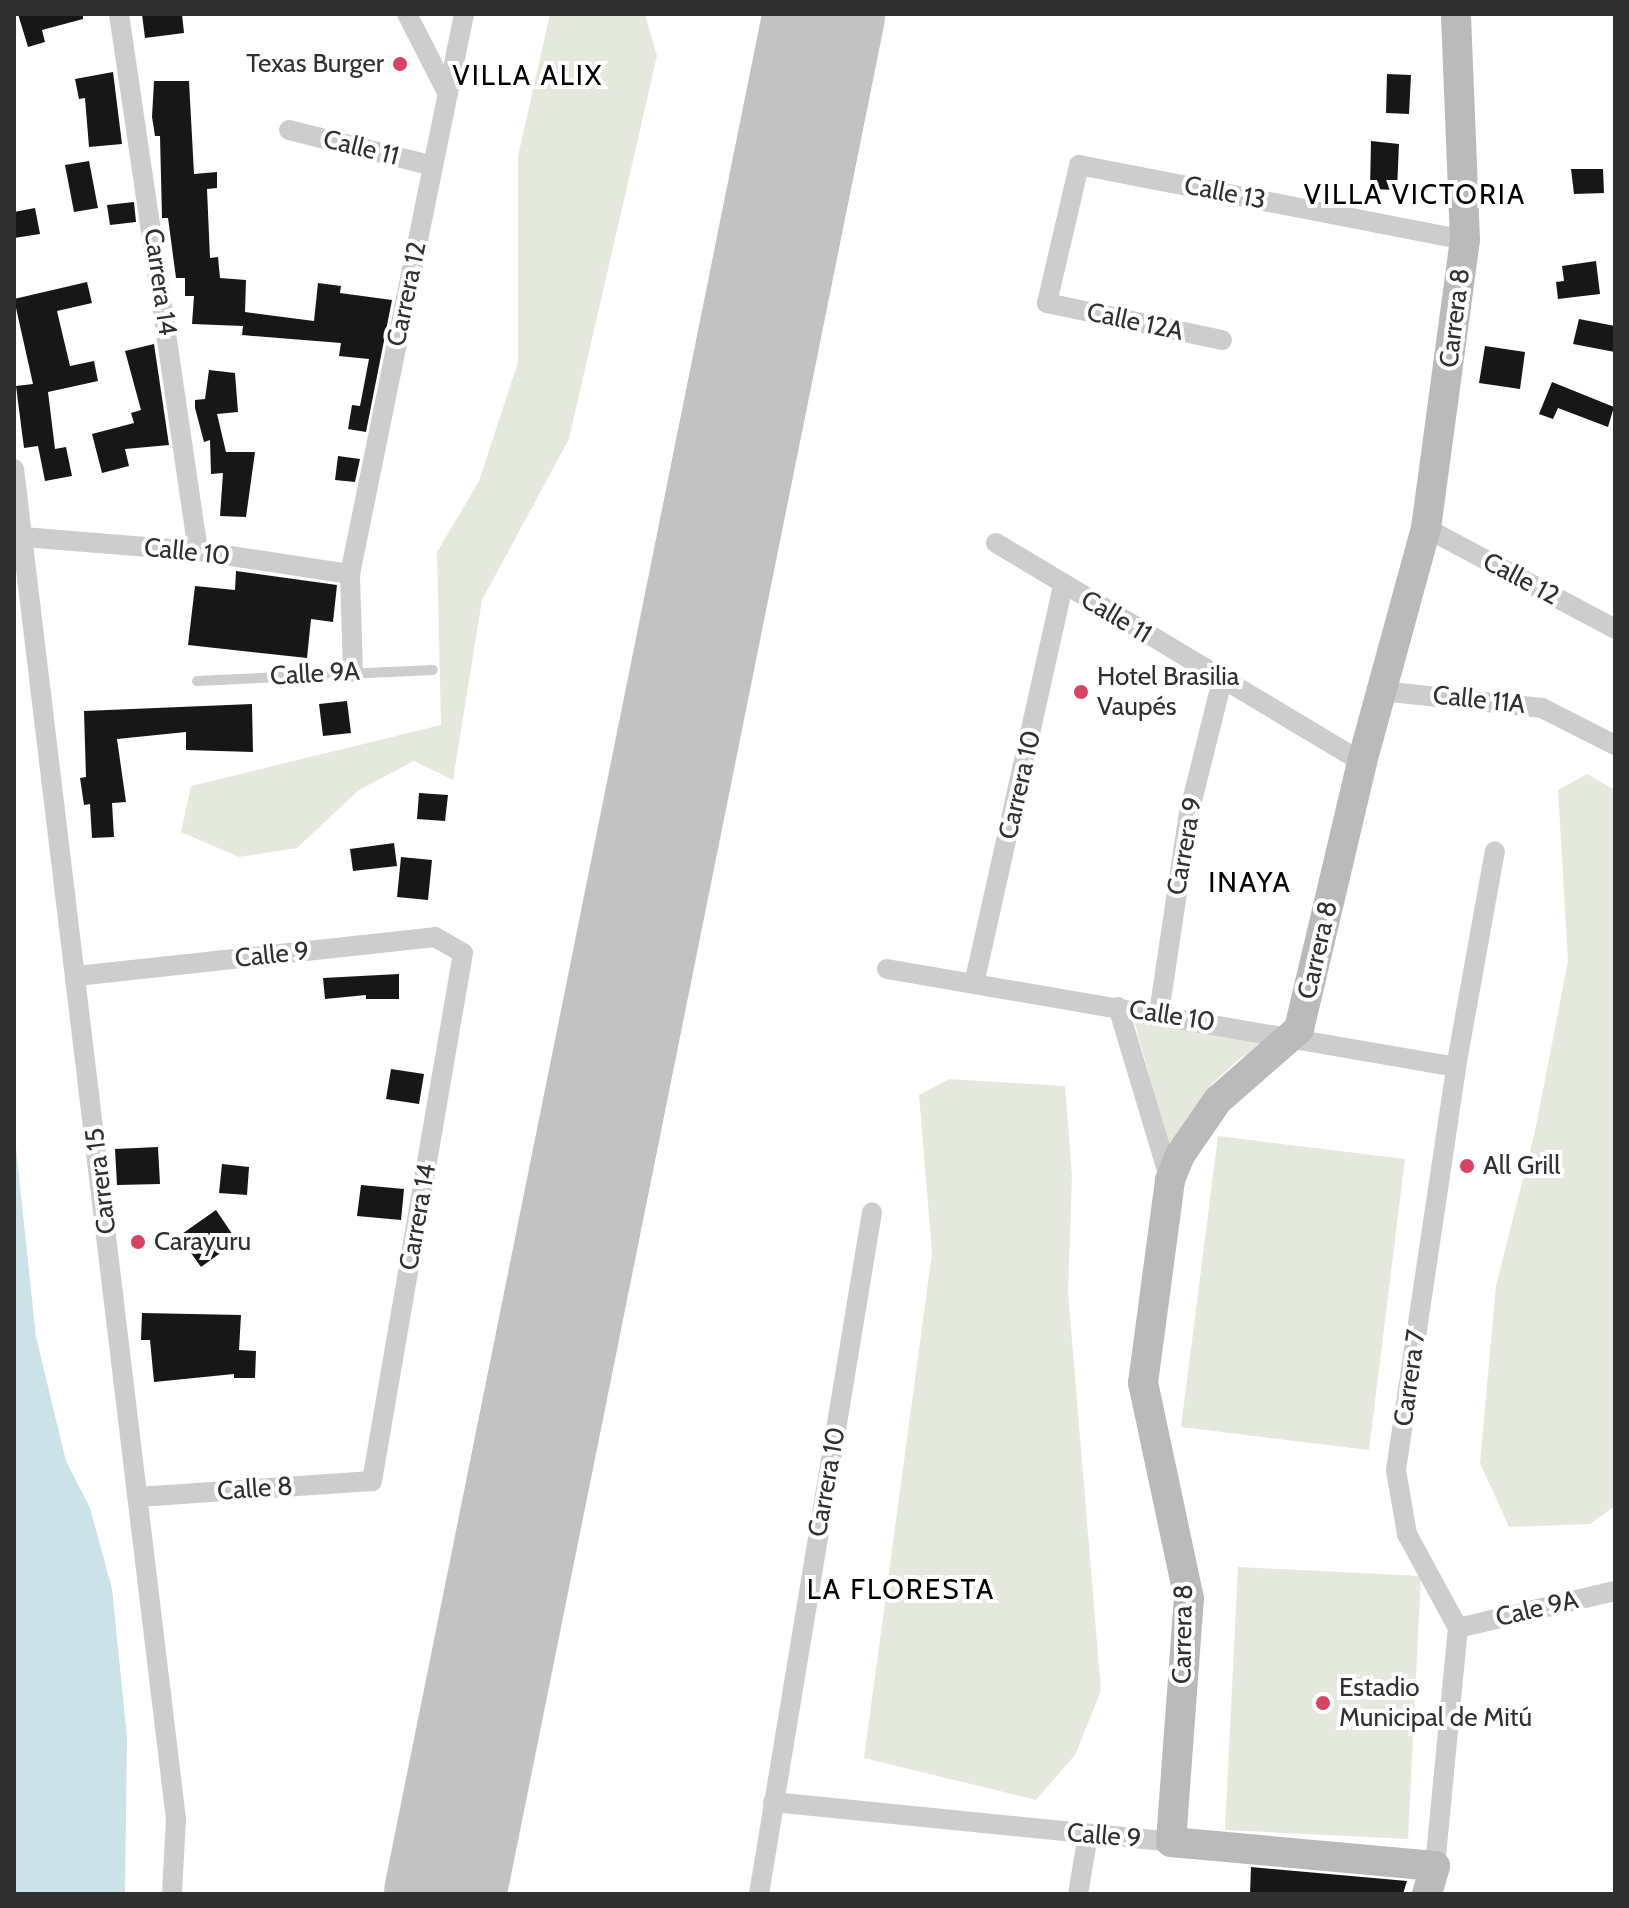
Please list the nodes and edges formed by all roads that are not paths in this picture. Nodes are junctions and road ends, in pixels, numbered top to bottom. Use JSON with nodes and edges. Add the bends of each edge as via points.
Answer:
{"nodes":[{"id":1,"x":119,"y":14,"type":"edge"},
{"id":2,"x":407,"y":14,"type":"edge"},
{"id":3,"x":464,"y":14,"type":"edge"},
{"id":4,"x":1456,"y":14,"type":"edge"},
{"id":5,"x":448,"y":94,"type":"junction"},
{"id":6,"x":289,"y":130,"type":"dead end"},
{"id":7,"x":433,"y":166,"type":"junction"},
{"id":8,"x":1465,"y":240,"type":"junction"},
{"id":9,"x":1047,"y":303,"type":"joint"},
{"id":10,"x":1222,"y":340,"type":"dead end"},
{"id":11,"x":14,"y":469,"type":"edge"},
{"id":12,"x":1426,"y":528,"type":"junction"},
{"id":13,"x":23,"y":537,"type":"junction"},
{"id":14,"x":996,"y":543,"type":"dead end"},
{"id":15,"x":198,"y":551,"type":"junction"},
{"id":16,"x":350,"y":574,"type":"junction"},
{"id":17,"x":1063,"y":585,"type":"junction"},
{"id":18,"x":1615,"y":629,"type":"edge"},
{"id":19,"x":433,"y":670,"type":"dead end"},
{"id":20,"x":353,"y":672,"type":"junction"},
{"id":21,"x":197,"y":681,"type":"dead end"},
{"id":22,"x":1222,"y":681,"type":"junction"},
{"id":23,"x":1381,"y":691,"type":"junction"},
{"id":24,"x":1615,"y":745,"type":"edge"},
{"id":25,"x":1362,"y":762,"type":"junction"},
{"id":26,"x":1495,"y":851,"type":"dead end"},
{"id":27,"x":463,"y":953,"type":"joint"},
{"id":28,"x":887,"y":969,"type":"dead end"},
{"id":29,"x":77,"y":976,"type":"junction"},
{"id":30,"x":974,"y":984,"type":"junction"},
{"id":31,"x":1118,"y":1007,"type":"junction"},
{"id":32,"x":1159,"y":1013,"type":"junction"},
{"id":33,"x":1295,"y":1036,"type":"junction"},
{"id":34,"x":1456,"y":1067,"type":"junction"},
{"id":35,"x":1170,"y":1180,"type":"junction"},
{"id":36,"x":872,"y":1212,"type":"dead end"},
{"id":37,"x":372,"y":1481,"type":"joint"},
{"id":38,"x":138,"y":1497,"type":"junction"},
{"id":39,"x":1615,"y":1591,"type":"edge"},
{"id":40,"x":1458,"y":1628,"type":"junction"},
{"id":41,"x":773,"y":1802,"type":"junction"},
{"id":42,"x":1088,"y":1835,"type":"junction"},
{"id":43,"x":1171,"y":1842,"type":"junction"},
{"id":44,"x":1431,"y":1880,"type":"edge"},
{"id":45,"x":172,"y":1894,"type":"edge"},
{"id":46,"x":759,"y":1894,"type":"edge"},
{"id":47,"x":1078,"y":1894,"type":"edge"}],
"edges":[{"from":1,"to":15,"type":"street","name":"Carrera 14"},
{"from":2,"to":5,"type":"street"},
{"from":3,"to":5,"type":"street","name":"Carrera 12"},
{"from":4,"to":8,"type":"street","name":"Carrera 8"},
{"from":5,"to":7,"type":"street","name":"Carrera 12"},
{"from":6,"to":7,"type":"street","name":"Calle 11"},
{"from":7,"to":16,"type":"street","name":"Carrera 12"},
{"from":8,"to":9,"type":"street","name":"Calle 13","via":[[1079,165]]},
{"from":8,"to":12,"type":"street","name":"Carrera 8"},
{"from":9,"to":10,"type":"street","name":"Calle 12A"},
{"from":11,"to":13,"type":"street","name":"Carrera 15"},
{"from":12,"to":18,"type":"street","name":"Calle 12"},
{"from":12,"to":23,"type":"street","name":"Carrera 8"},
{"from":13,"to":15,"type":"street","name":"Calle 10"},
{"from":13,"to":29,"type":"street","name":"Carrera 15"},
{"from":14,"to":17,"type":"street","name":"Calle 11"},
{"from":15,"to":16,"type":"street","name":"Calle 10"},
{"from":16,"to":20,"type":"street","name":"Carrera 12"},
{"from":17,"to":22,"type":"street","name":"Calle 11"},
{"from":17,"to":30,"type":"street","name":"Carrera 10"},
{"from":19,"to":20,"type":"lane","name":"Calle 9A"},
{"from":20,"to":21,"type":"lane","name":"Calle 9A"},
{"from":22,"to":25,"type":"street","name":"Calle 11"},
{"from":22,"to":32,"type":"street","name":"Carrera 9","via":[[1189,813]]},
{"from":23,"to":24,"type":"street","name":"Calle 11A","via":[[1517,702],[1542,708]]},
{"from":23,"to":25,"type":"street","name":"Carrera 8"},
{"from":25,"to":33,"type":"street","name":"Carrera 8"},
{"from":26,"to":34,"type":"street","name":"Carrera 7"},
{"from":27,"to":29,"type":"street","name":"Calle 9","via":[[435,937]]},
{"from":27,"to":37,"type":"street","name":"Carrera 14"},
{"from":28,"to":30,"type":"street","name":"Calle 10"},
{"from":29,"to":38,"type":"street","name":"Carrera 15"},
{"from":30,"to":31,"type":"street","name":"Calle 10"},
{"from":31,"to":32,"type":"street","name":"Calle 10"},
{"from":31,"to":35,"type":"street"},
{"from":32,"to":33,"type":"street","name":"Calle 10"},
{"from":33,"to":34,"type":"street","name":"Calle 10"},
{"from":33,"to":35,"type":"street","name":"Carrera 8","via":[[1218,1100],[1180,1155]]},
{"from":34,"to":40,"type":"street","name":"Carrera 7","via":[[1396,1483],[1407,1534]]},
{"from":35,"to":43,"type":"street","name":"Carrera 8","via":[[1143,1383],[1189,1599]]},
{"from":36,"to":41,"type":"street","name":"Carrera 10"},
{"from":37,"to":38,"type":"street","name":"Calle 8"},
{"from":38,"to":45,"type":"street","name":"Carrera 15","via":[[176,1819]]},
{"from":39,"to":40,"type":"street","name":"Cale 9A"},
{"from":40,"to":44,"type":"street"},
{"from":41,"to":42,"type":"street","name":"Calle 9"},
{"from":41,"to":46,"type":"street","name":"Carrera 10"},
{"from":42,"to":43,"type":"street","name":"Calle 9"},
{"from":42,"to":47,"type":"street"},
{"from":43,"to":44,"type":"street","name":"Calle 9"}]}
